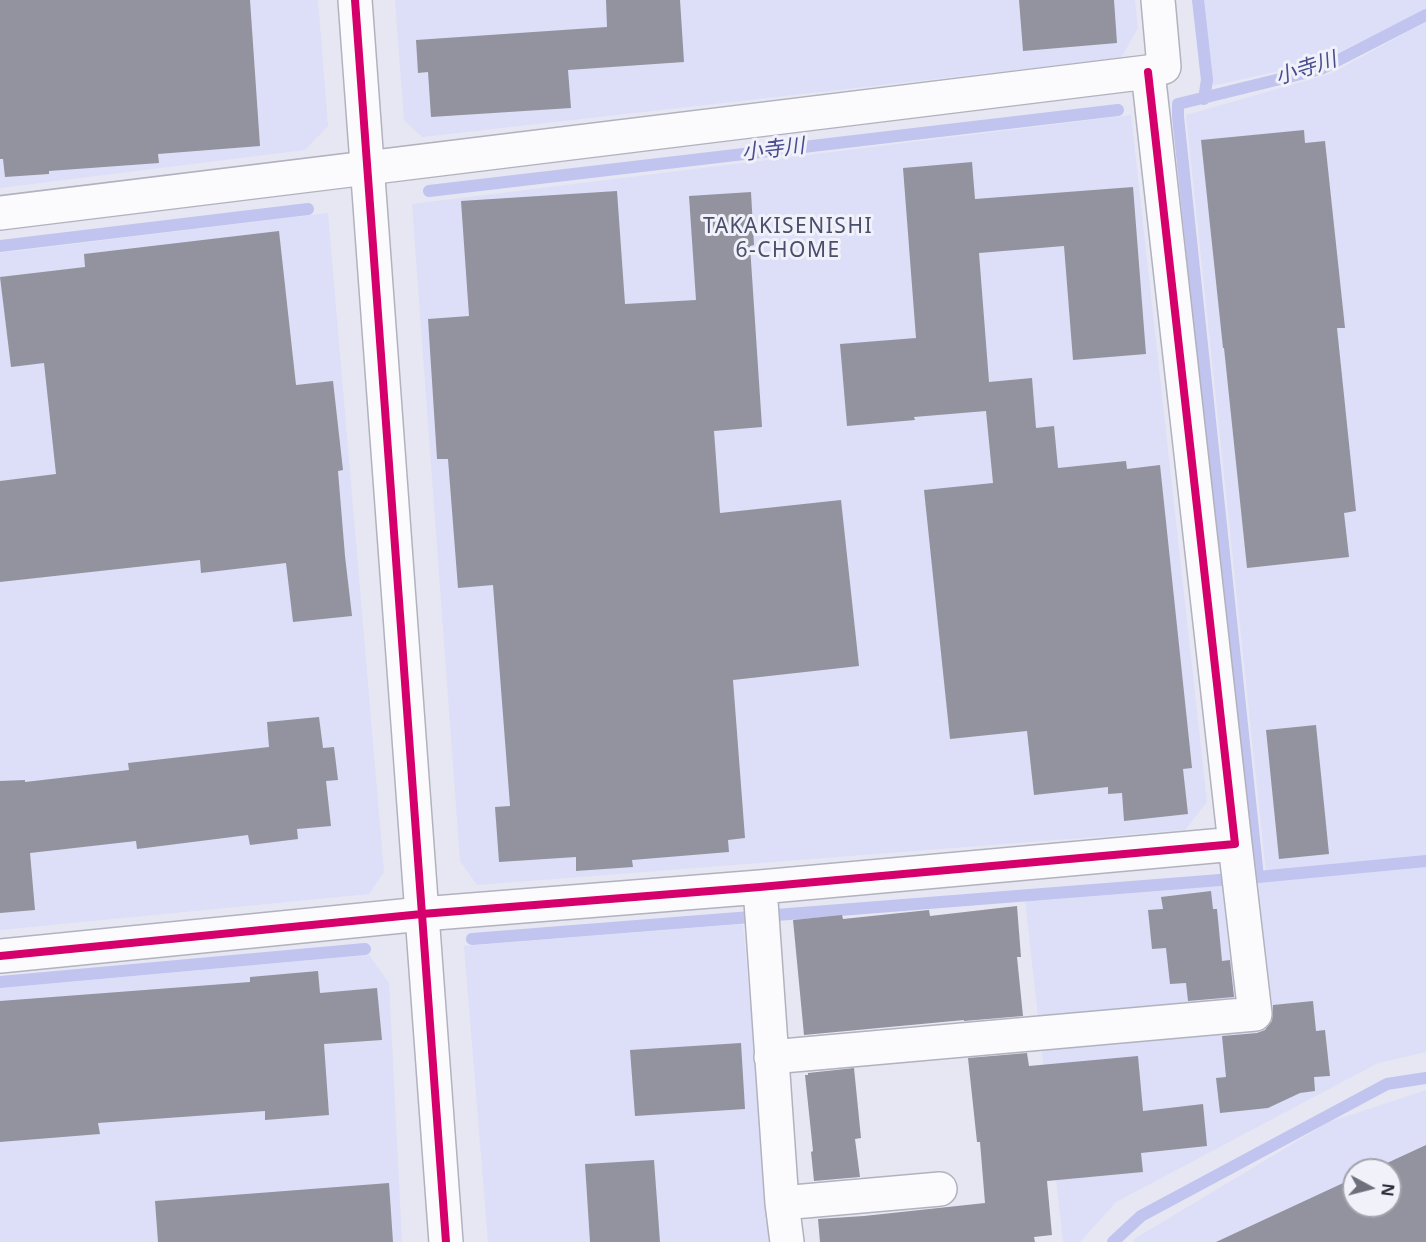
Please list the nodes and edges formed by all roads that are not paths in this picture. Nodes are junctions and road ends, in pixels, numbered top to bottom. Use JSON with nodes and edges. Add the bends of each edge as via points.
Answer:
{"nodes":[{"id":1,"x":355,"y":0,"type":"edge"},
{"id":2,"x":1158,"y":0,"type":"edge"},
{"id":3,"x":1148,"y":72,"type":"junction"},
{"id":4,"x":367,"y":168,"type":"junction"},
{"id":5,"x":0,"y":213,"type":"edge"},
{"id":6,"x":1238,"y":866,"type":"junction"},
{"id":7,"x":762,"y":906,"type":"junction"},
{"id":8,"x":422,"y":914,"type":"junction"},
{"id":9,"x":0,"y":956,"type":"edge"},
{"id":10,"x":771,"y":1057,"type":"junction"},
{"id":11,"x":940,"y":1189,"type":"dead end"},
{"id":12,"x":782,"y":1203,"type":"junction"},
{"id":13,"x":446,"y":1242,"type":"edge"},
{"id":14,"x":787,"y":1242,"type":"edge"}],
"edges":[{"from":1,"to":4,"type":"street"},
{"from":2,"to":3,"type":"street","via":[[1164,67]]},
{"from":3,"to":4,"type":"street"},
{"from":3,"to":6,"type":"street"},
{"from":4,"to":5,"type":"street"},
{"from":4,"to":8,"type":"street"},
{"from":6,"to":7,"type":"street"},
{"from":6,"to":10,"type":"street","via":[[1254,1014]]},
{"from":7,"to":8,"type":"street"},
{"from":7,"to":10,"type":"street"},
{"from":8,"to":9,"type":"street"},
{"from":8,"to":13,"type":"street"},
{"from":10,"to":12,"type":"street"},
{"from":11,"to":12,"type":"street"},
{"from":12,"to":14,"type":"street"}]}
